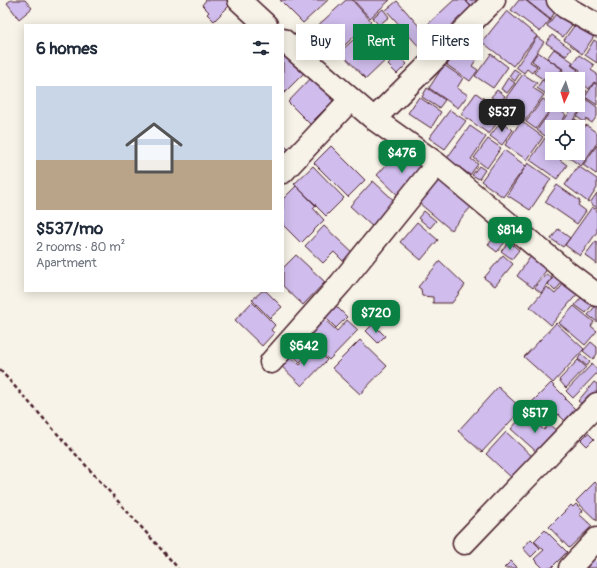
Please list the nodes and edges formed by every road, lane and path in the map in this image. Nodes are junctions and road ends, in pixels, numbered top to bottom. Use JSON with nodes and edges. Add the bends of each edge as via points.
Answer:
{"nodes":[{"id":1,"x":239,"y":0,"type":"edge"},
{"id":2,"x":494,"y":0,"type":"edge"},
{"id":3,"x":558,"y":0,"type":"edge"},
{"id":4,"x":255,"y":22,"type":"edge"},
{"id":5,"x":597,"y":25,"type":"edge"},
{"id":6,"x":284,"y":41,"type":"edge"},
{"id":7,"x":351,"y":99,"type":"junction"},
{"id":8,"x":374,"y":119,"type":"junction"},
{"id":9,"x":437,"y":164,"type":"junction"},
{"id":10,"x":284,"y":171,"type":"edge"},
{"id":11,"x":597,"y":294,"type":"edge"},
{"id":12,"x":271,"y":362,"type":"dead end"},
{"id":13,"x":0,"y":370,"type":"edge"},
{"id":14,"x":597,"y":404,"type":"edge"},
{"id":15,"x":597,"y":539,"type":"edge"},
{"id":16,"x":464,"y":543,"type":"dead end"},
{"id":17,"x":178,"y":568,"type":"edge"},
{"id":18,"x":570,"y":568,"type":"edge"}],
"edges":[{"from":1,"to":4,"type":"street"},
{"from":2,"to":8,"type":"street"},
{"from":3,"to":5,"type":"street","via":[[565,7]]},
{"from":6,"to":7,"type":"street"},
{"from":7,"to":8,"type":"street"},
{"from":7,"to":10,"type":"street"},
{"from":8,"to":9,"type":"street"},
{"from":9,"to":11,"type":"street"},
{"from":9,"to":12,"type":"street","via":[[341,283]]},
{"from":13,"to":17,"type":"path"},
{"from":14,"to":16,"type":"street"},
{"from":15,"to":18,"type":"street"}]}
